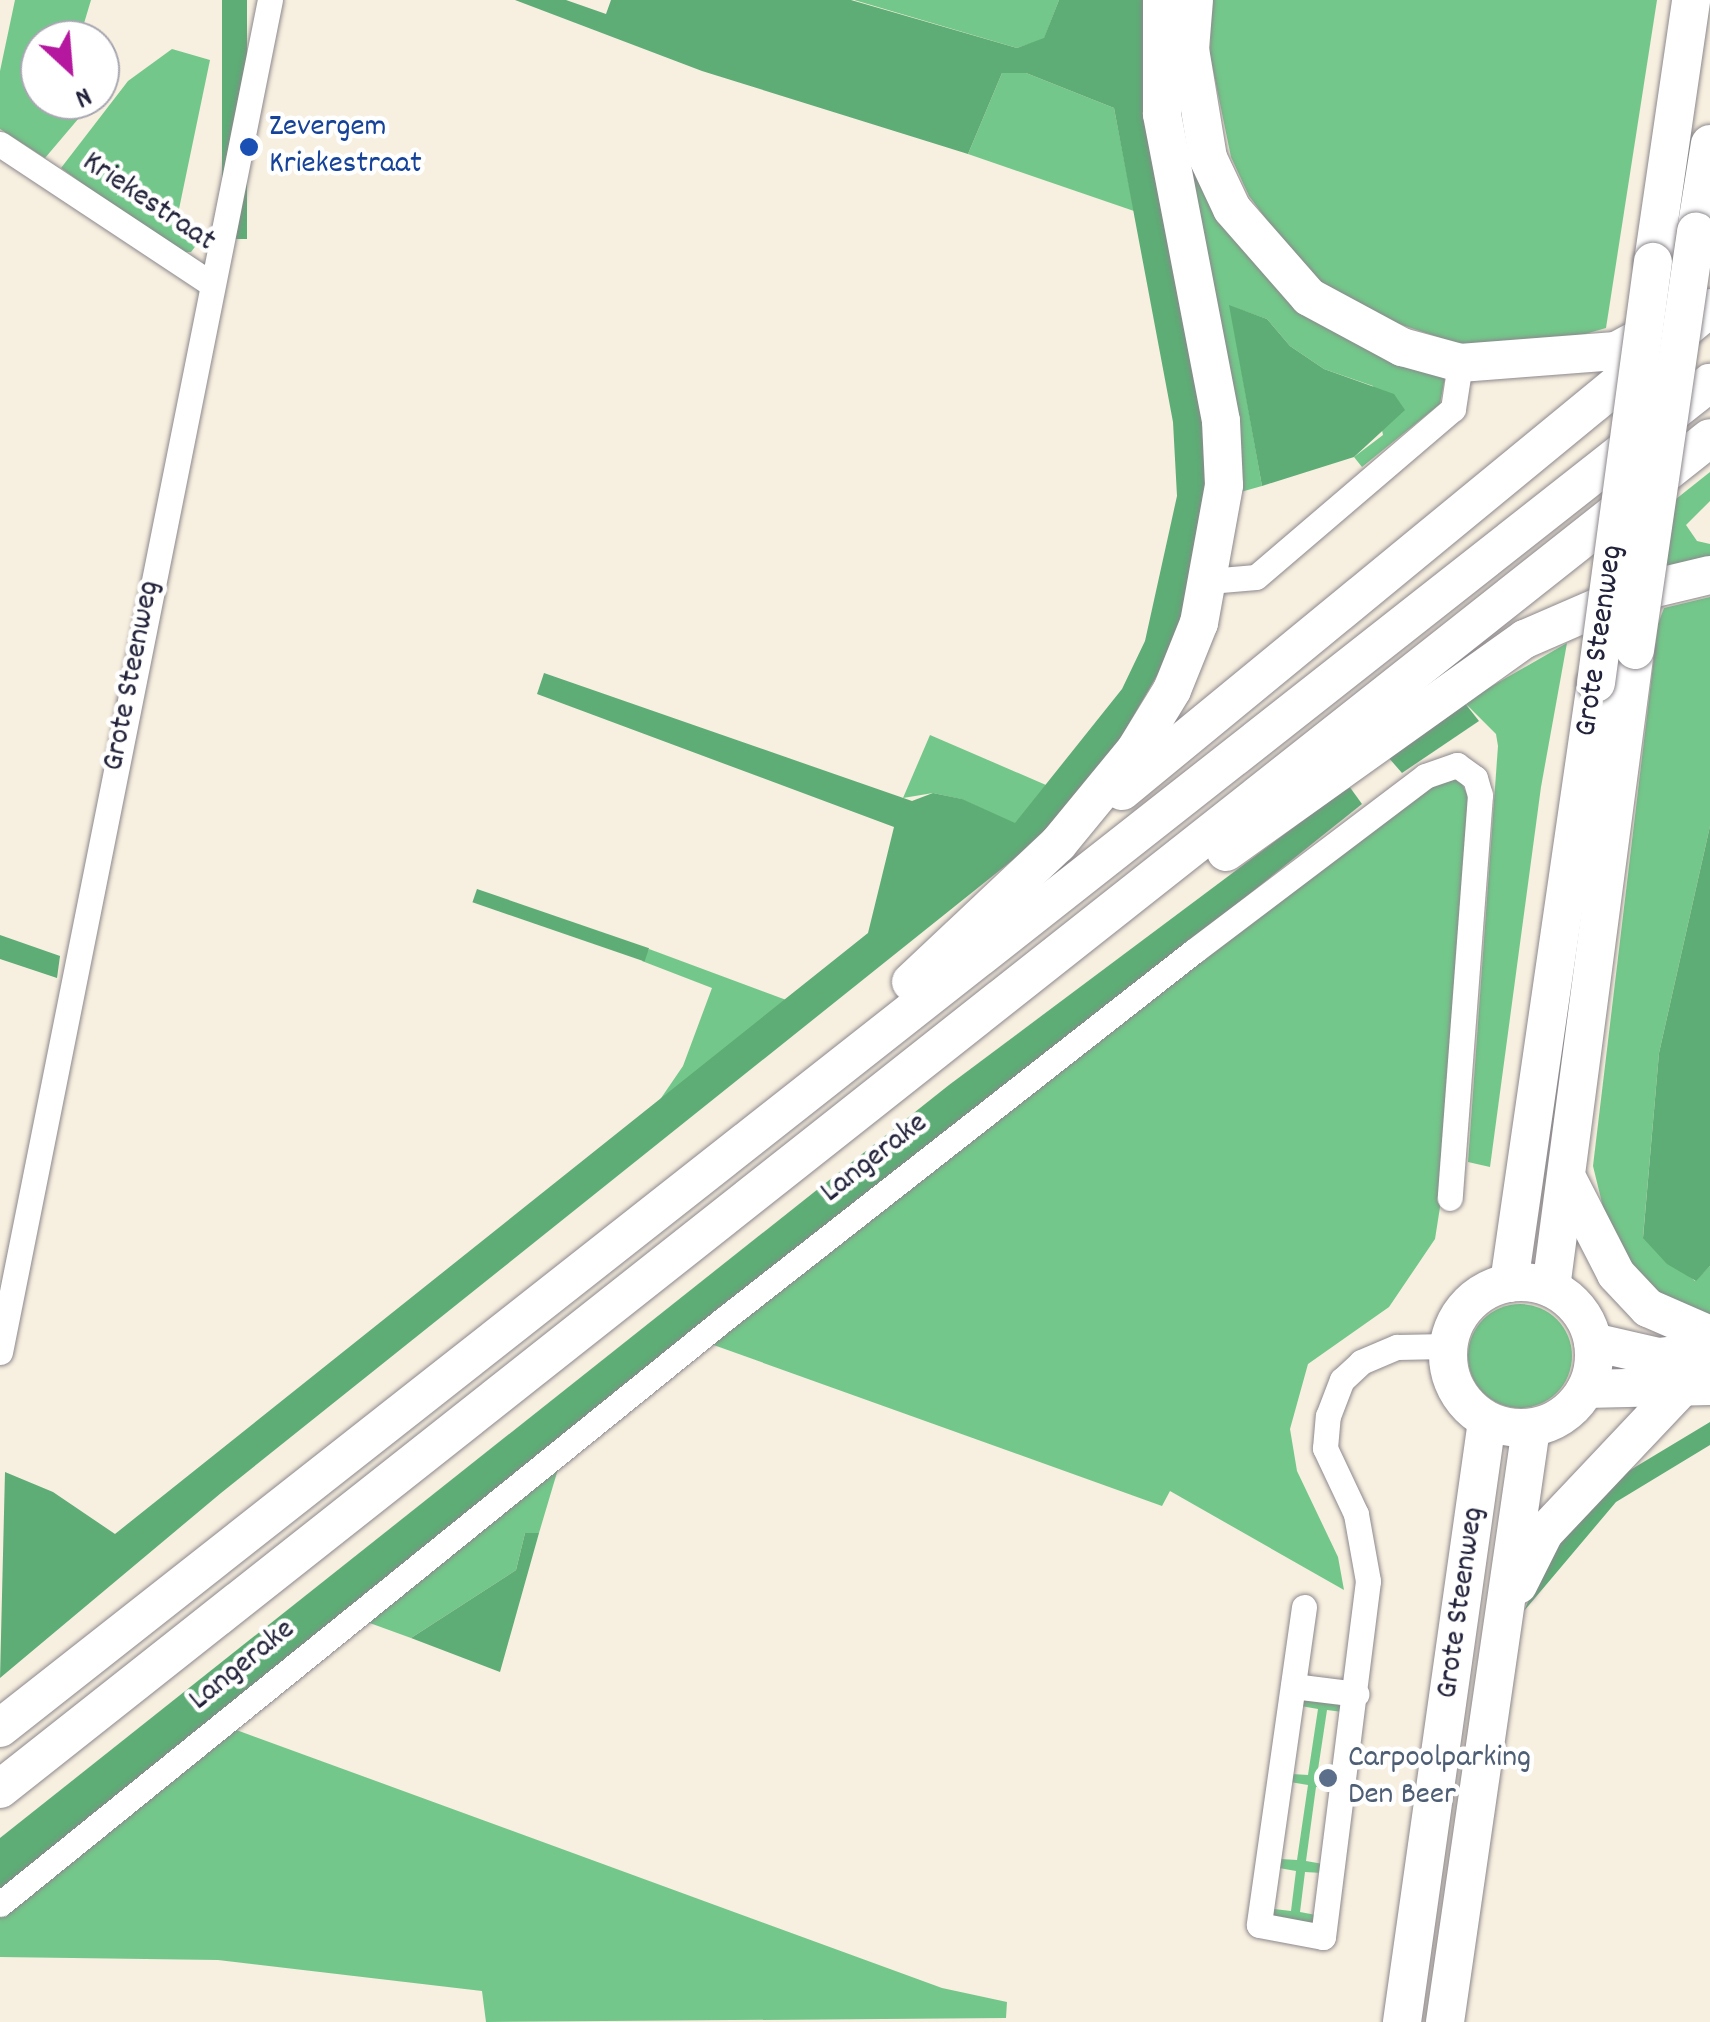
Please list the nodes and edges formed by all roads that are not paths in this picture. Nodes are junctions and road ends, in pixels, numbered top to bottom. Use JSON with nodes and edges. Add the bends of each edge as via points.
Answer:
{"nodes":[{"id":1,"x":270,"y":0,"type":"edge"},
{"id":2,"x":1162,"y":0,"type":"edge"},
{"id":3,"x":1194,"y":0,"type":"edge"},
{"id":4,"x":1691,"y":0,"type":"edge"},
{"id":5,"x":0,"y":144,"type":"edge"},
{"id":6,"x":1710,"y":144,"type":"edge"},
{"id":7,"x":210,"y":283,"type":"junction"},
{"id":8,"x":1710,"y":305,"type":"edge"},
{"id":9,"x":1460,"y":363,"type":"junction"},
{"id":10,"x":1710,"y":382,"type":"edge"},
{"id":11,"x":1710,"y":438,"type":"edge"},
{"id":12,"x":1710,"y":574,"type":"edge"},
{"id":13,"x":1209,"y":580,"type":"junction"},
{"id":14,"x":1058,"y":844,"type":"junction"},
{"id":15,"x":1133,"y":894,"type":"junction"},
{"id":16,"x":1568,"y":1182,"type":"junction"},
{"id":17,"x":1450,"y":1198,"type":"dead end"},
{"id":18,"x":1509,"y":1283,"type":"junction"},
{"id":19,"x":1551,"y":1288,"type":"junction"},
{"id":20,"x":1710,"y":1335,"type":"edge"},
{"id":21,"x":1593,"y":1342,"type":"junction"},
{"id":22,"x":1447,"y":1346,"type":"junction"},
{"id":23,"x":484,"y":1350,"type":"junction"},
{"id":24,"x":1710,"y":1351,"type":"edge"},
{"id":25,"x":0,"y":1352,"type":"edge"},
{"id":26,"x":1696,"y":1387,"type":"edge"},
{"id":27,"x":1586,"y":1389,"type":"junction"},
{"id":28,"x":1487,"y":1422,"type":"junction"},
{"id":29,"x":1531,"y":1428,"type":"junction"},
{"id":30,"x":1304,"y":1607,"type":"dead end"},
{"id":31,"x":1503,"y":1613,"type":"junction"},
{"id":32,"x":1293,"y":1686,"type":"junction"},
{"id":33,"x":1357,"y":1694,"type":"junction"},
{"id":34,"x":0,"y":1728,"type":"edge"},
{"id":35,"x":0,"y":1789,"type":"edge"},
{"id":36,"x":0,"y":1904,"type":"edge"},
{"id":37,"x":1402,"y":2022,"type":"edge"},
{"id":38,"x":1446,"y":2022,"type":"edge"}],
"edges":[{"from":1,"to":7,"type":"street","name":"Grote Steenweg"},
{"from":2,"to":13,"type":"highway","via":[[1162,114],[1221,421],[1224,485]]},
{"from":3,"to":9,"type":"highway","via":[[1195,104],[1208,158],[1232,209],[1309,296],[1402,347]]},
{"from":4,"to":18,"type":"highway","name":"Grote Steenweg","bridge":true},
{"from":5,"to":7,"type":"street","name":"Kriekestraat"},
{"from":6,"to":16,"type":"highway","name":"Grote Steenweg","bridge":true,"via":[[1635,650]]},
{"from":7,"to":25,"type":"street","name":"Grote Steenweg"},
{"from":8,"to":9,"type":"highway","via":[[1616,351]]},
{"from":8,"to":14,"type":"highway"},
{"from":9,"to":13,"type":"street","via":[[1453,409],[1256,577]]},
{"from":10,"to":23,"type":"highway"},
{"from":11,"to":15,"type":"highway"},
{"from":12,"to":15,"type":"highway","via":[[1626,596],[1525,639],[1217,858]]},
{"from":13,"to":14,"type":"highway","via":[[1172,690],[1136,749]]},
{"from":14,"to":23,"type":"highway","via":[[866,1022]]},
{"from":15,"to":35,"type":"highway"},
{"from":16,"to":19,"type":"highway","name":"Grote Steenweg"},
{"from":16,"to":20,"type":"highway","via":[[1616,1274],[1648,1308]]},
{"from":17,"to":36,"type":"street","name":"Langerake","via":[[1480,795],[1475,778],[1457,765],[1424,776],[1162,976],[708,1331]]},
{"from":18,"to":19,"type":"highway"},
{"from":18,"to":22,"type":"highway","via":[[1469,1305]]},
{"from":19,"to":21,"type":"highway","via":[[1571,1301]]},
{"from":21,"to":24,"type":"highway","via":[[1658,1357]]},
{"from":21,"to":27,"type":"highway"},
{"from":22,"to":28,"type":"highway","via":[[1449,1376]]},
{"from":22,"to":33,"type":"street","via":[[1397,1347],[1361,1362],[1342,1380],[1328,1416],[1325,1448],[1365,1545]]},
{"from":23,"to":34,"type":"highway"},
{"from":26,"to":27,"type":"highway"},
{"from":26,"to":31,"type":"highway","via":[[1544,1534]]},
{"from":27,"to":29,"type":"highway","via":[[1564,1415]]},
{"from":28,"to":29,"type":"highway"},
{"from":28,"to":37,"type":"highway","name":"Grote Steenweg"},
{"from":29,"to":31,"type":"highway","name":"Grote Steenweg"},
{"from":30,"to":32,"type":"street"},
{"from":31,"to":38,"type":"highway","name":"Grote Steenweg"},
{"from":32,"to":33,"type":"street"},
{"from":32,"to":33,"type":"street","via":[[1258,1925],[1323,1936]]}]}
